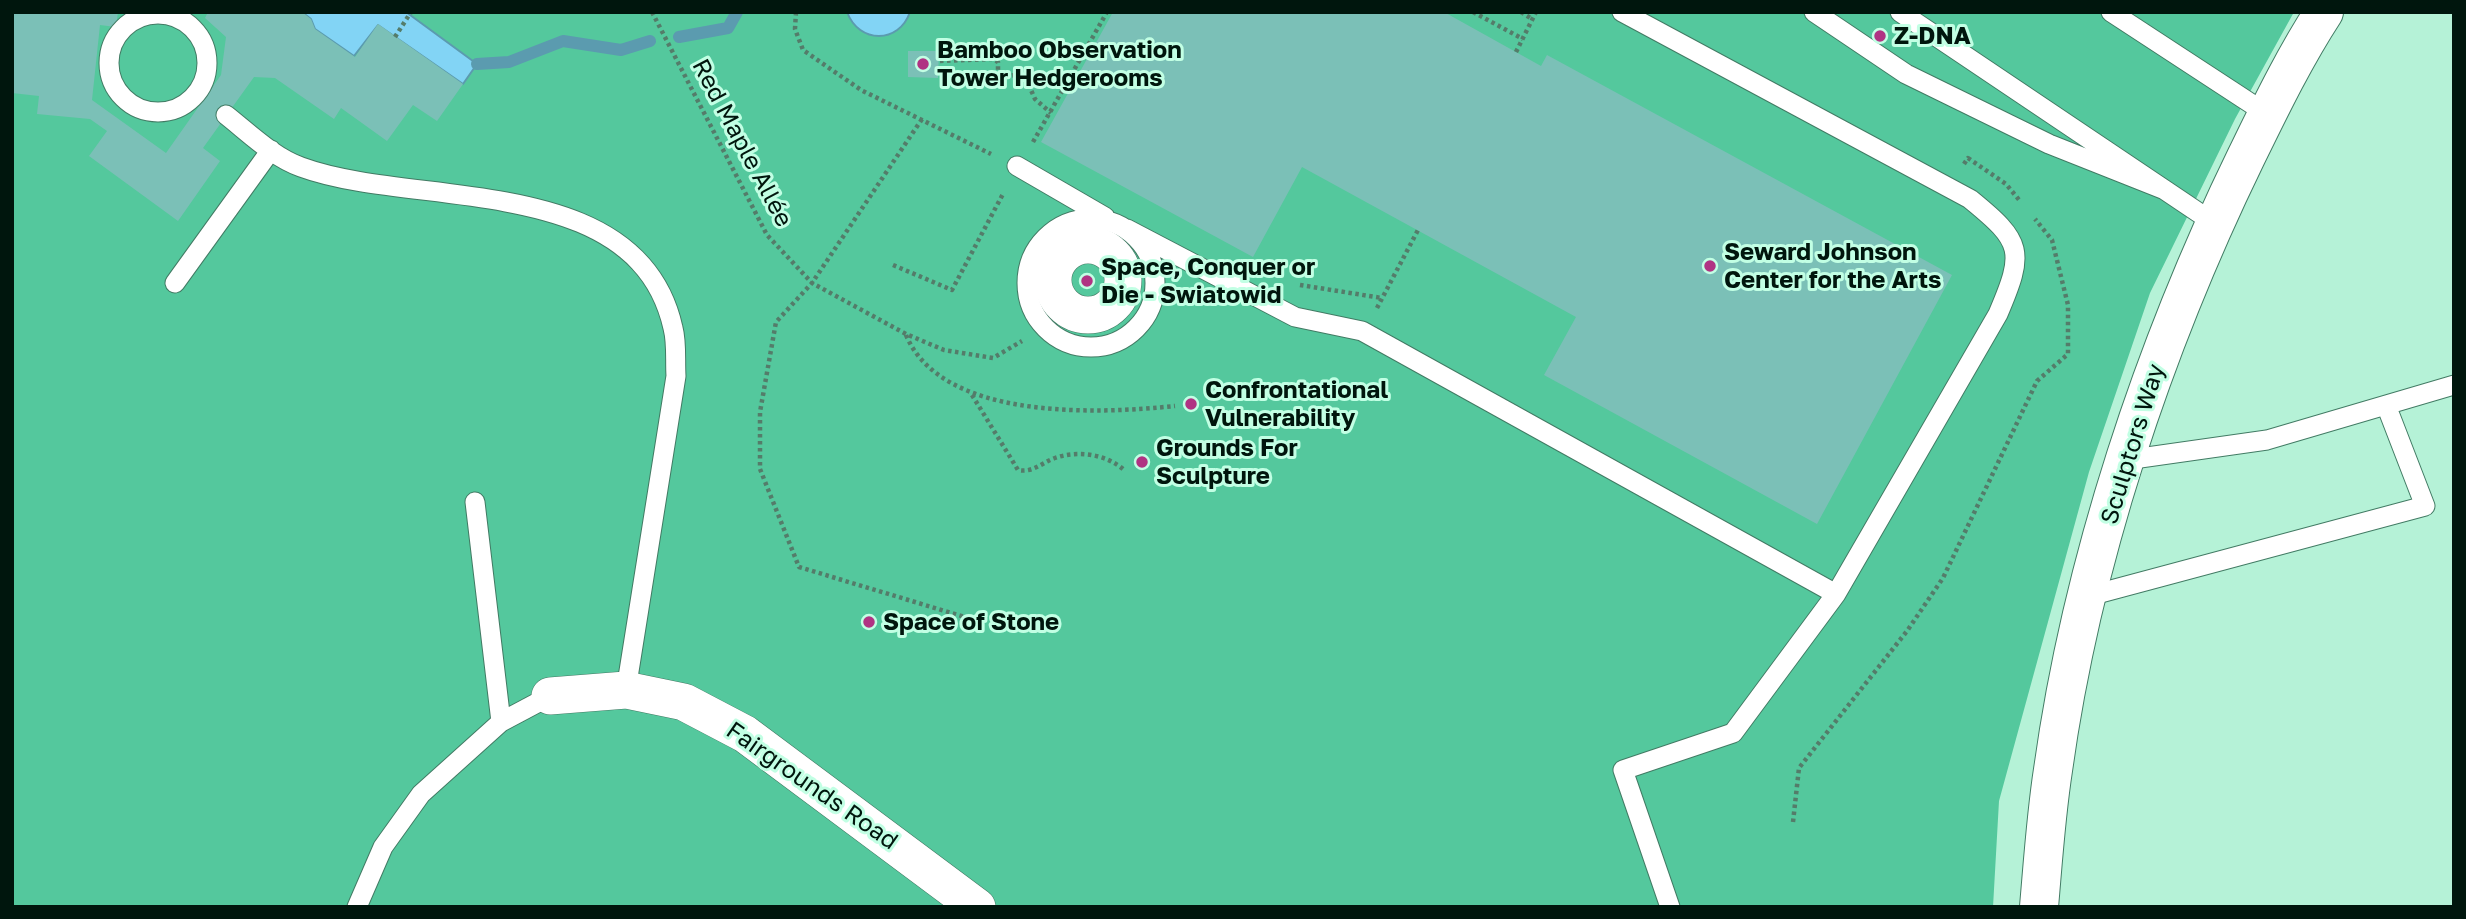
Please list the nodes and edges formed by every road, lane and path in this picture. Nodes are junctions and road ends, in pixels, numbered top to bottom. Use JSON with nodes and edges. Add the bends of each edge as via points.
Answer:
{"nodes":[{"id":1,"x":411,"y":12,"type":"edge"},
{"id":2,"x":652,"y":12,"type":"edge"},
{"id":3,"x":796,"y":12,"type":"edge"},
{"id":4,"x":1107,"y":12,"type":"edge"},
{"id":5,"x":1473,"y":12,"type":"edge"},
{"id":6,"x":1521,"y":12,"type":"edge"},
{"id":7,"x":1536,"y":12,"type":"edge"},
{"id":8,"x":1622,"y":12,"type":"edge"},
{"id":9,"x":1814,"y":12,"type":"edge"},
{"id":10,"x":1900,"y":12,"type":"edge"},
{"id":11,"x":2111,"y":12,"type":"edge"},
{"id":12,"x":2324,"y":12,"type":"edge"},
{"id":13,"x":1532,"y":19,"type":"junction"},
{"id":14,"x":395,"y":37,"type":"dead end"},
{"id":15,"x":1522,"y":39,"type":"junction"},
{"id":16,"x":1516,"y":52,"type":"dead end"},
{"id":17,"x":940,"y":61,"type":"dead end"},
{"id":18,"x":202,"y":95,"type":"joint"},
{"id":19,"x":1051,"y":113,"type":"junction"},
{"id":20,"x":2267,"y":114,"type":"junction"},
{"id":21,"x":226,"y":115,"type":"dead end"},
{"id":22,"x":922,"y":119,"type":"junction"},
{"id":23,"x":271,"y":150,"type":"junction"},
{"id":24,"x":1017,"y":166,"type":"junction"},
{"id":25,"x":1950,"y":188,"type":"junction"},
{"id":26,"x":2165,"y":190,"type":"junction"},
{"id":27,"x":2022,"y":203,"type":"dead end"},
{"id":28,"x":2029,"y":212,"type":"dead end"},
{"id":29,"x":2214,"y":223,"type":"junction"},
{"id":30,"x":1418,"y":230,"type":"dead end"},
{"id":31,"x":1114,"y":233,"type":"junction"},
{"id":32,"x":893,"y":265,"type":"dead end"},
{"id":33,"x":175,"y":283,"type":"dead end"},
{"id":34,"x":811,"y":283,"type":"junction"},
{"id":35,"x":1377,"y":309,"type":"dead end"},
{"id":36,"x":906,"y":334,"type":"junction"},
{"id":37,"x":1021,"y":341,"type":"dead end"},
{"id":38,"x":2454,"y":385,"type":"edge"},
{"id":39,"x":972,"y":394,"type":"junction"},
{"id":40,"x":2386,"y":405,"type":"junction"},
{"id":41,"x":1175,"y":406,"type":"dead end"},
{"id":42,"x":2126,"y":460,"type":"junction"},
{"id":43,"x":1124,"y":470,"type":"dead end"},
{"id":44,"x":475,"y":502,"type":"dead end"},
{"id":45,"x":1836,"y":594,"type":"junction"},
{"id":46,"x":2089,"y":596,"type":"junction"},
{"id":47,"x":968,"y":618,"type":"dead end"},
{"id":48,"x":626,"y":690,"type":"junction"},
{"id":49,"x":550,"y":696,"type":"joint"},
{"id":50,"x":501,"y":722,"type":"junction"},
{"id":51,"x":1793,"y":822,"type":"dead end"},
{"id":52,"x":357,"y":907,"type":"edge"},
{"id":53,"x":977,"y":907,"type":"edge"},
{"id":54,"x":1671,"y":907,"type":"edge"},
{"id":55,"x":2039,"y":907,"type":"edge"}],
"edges":[{"from":1,"to":14,"type":"path"},
{"from":2,"to":34,"type":"path","name":"Red Maple Allée","via":[[768,235]]},
{"from":3,"to":22,"type":"path","via":[[795,29],[803,50],[862,90]]},
{"from":4,"to":19,"type":"path"},
{"from":5,"to":15,"type":"path"},
{"from":6,"to":13,"type":"path"},
{"from":7,"to":13,"type":"path"},
{"from":8,"to":25,"type":"lane"},
{"from":9,"to":26,"type":"lane","via":[[1906,74],[2049,144]]},
{"from":10,"to":26,"type":"lane"},
{"from":11,"to":20,"type":"lane"},
{"from":12,"to":20,"type":"street","name":"Sculptors Way"},
{"from":13,"to":15,"type":"path"},
{"from":15,"to":16,"type":"path"},
{"from":17,"to":19,"type":"path","via":[[992,58],[1004,77],[1026,79],[1035,99]]},
{"from":18,"to":18,"type":"lane","via":[[206,54],[197,32],[185,22],[170,15],[140,17],[116,38],[109,70],[124,100],[139,109],[164,112]]},
{"from":19,"to":24,"type":"path"},
{"from":20,"to":29,"type":"street","name":"Sculptors Way"},
{"from":21,"to":23,"type":"lane"},
{"from":22,"to":24,"type":"path"},
{"from":22,"to":34,"type":"path"},
{"from":23,"to":33,"type":"lane"},
{"from":23,"to":48,"type":"lane","via":[[300,167],[383,185],[526,203],[585,224],[628,252],[658,288],[673,328],[676,376]]},
{"from":24,"to":31,"type":"lane"},
{"from":24,"to":32,"type":"path","via":[[952,290]]},
{"from":25,"to":27,"type":"path","via":[[1968,158],[2007,184]]},
{"from":25,"to":45,"type":"lane","via":[[1970,199],[2009,234],[2016,267],[1998,314]]},
{"from":26,"to":29,"type":"lane"},
{"from":28,"to":51,"type":"path","via":[[2052,240],[2068,305],[2068,354],[2037,381],[1943,578],[1899,642],[1799,768]]},
{"from":29,"to":42,"type":"street","name":"Sculptors Way","via":[[2163,346]]},
{"from":30,"to":35,"type":"path"},
{"from":31,"to":31,"type":"lane","via":[[1087,218],[1067,223],[1034,250],[1027,271],[1027,293],[1034,314],[1057,339],[1089,348],[1111,344],[1129,335],[1153,302],[1156,282],[1147,252]]},
{"from":31,"to":45,"type":"lane","via":[[1295,317],[1362,331]]},
{"from":34,"to":36,"type":"path","name":"Red Maple Allée"},
{"from":34,"to":47,"type":"path","via":[[776,322],[760,412],[760,469],[799,567]]},
{"from":36,"to":37,"type":"path","name":"Red Maple Allée","via":[[944,350],[986,358],[1000,356]]},
{"from":36,"to":39,"type":"path","via":[[924,365]]},
{"from":38,"to":40,"type":"lane"},
{"from":39,"to":41,"type":"path","via":[[1046,407],[1130,411]]},
{"from":39,"to":43,"type":"path","via":[[1018,470],[1032,470],[1057,457],[1097,455]]},
{"from":40,"to":42,"type":"lane","via":[[2267,440]]},
{"from":40,"to":46,"type":"lane","via":[[2425,506]]},
{"from":42,"to":46,"type":"street","name":"Sculptors Way"},
{"from":44,"to":50,"type":"lane"},
{"from":45,"to":54,"type":"lane","via":[[1733,733],[1623,770]]},
{"from":46,"to":55,"type":"street","name":"Sculptors Way","via":[[2053,769]]},
{"from":48,"to":49,"type":"street","name":"Fairgrounds Road"},
{"from":48,"to":53,"type":"street","name":"Fairgrounds Road","via":[[684,702],[745,734]]},
{"from":49,"to":50,"type":"lane","name":"Fairgrounds Road"},
{"from":50,"to":52,"type":"lane","name":"Fairgrounds Road","via":[[421,794],[383,847]]}]}
